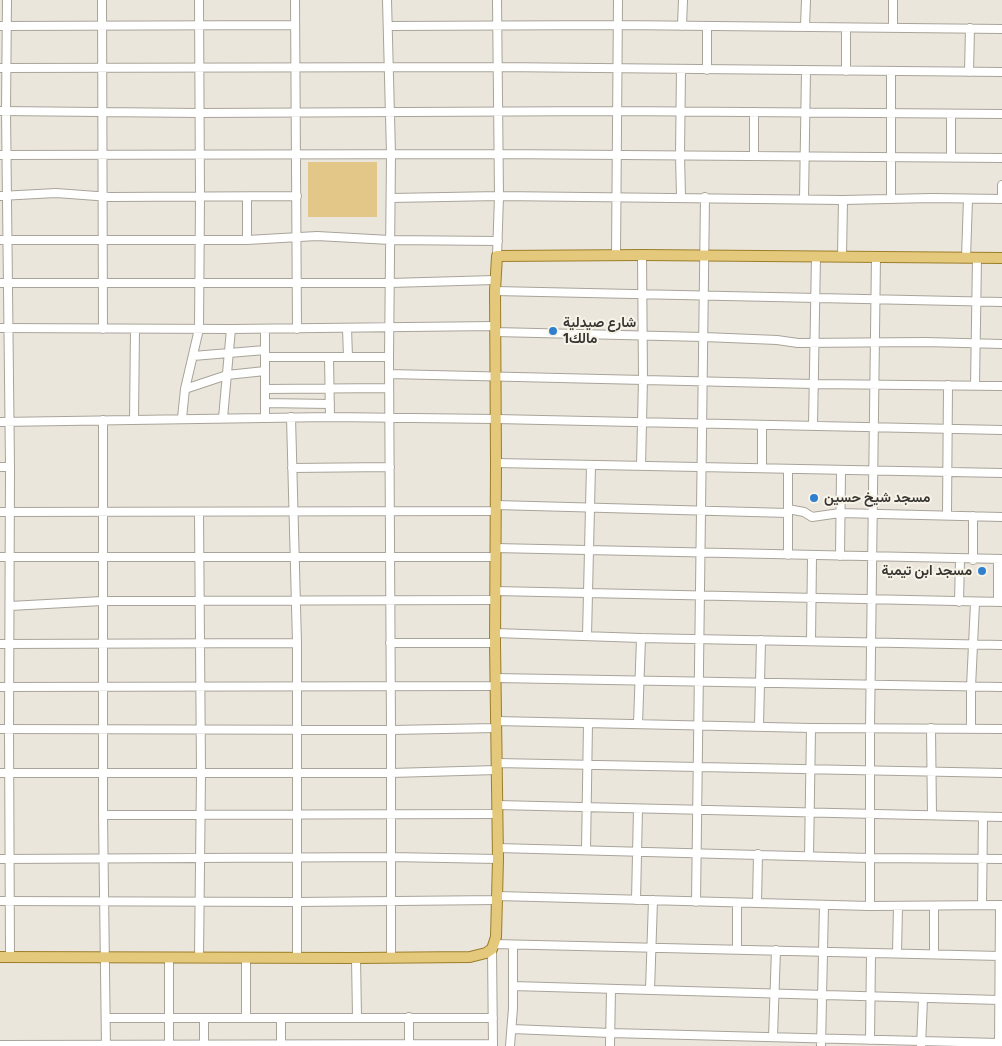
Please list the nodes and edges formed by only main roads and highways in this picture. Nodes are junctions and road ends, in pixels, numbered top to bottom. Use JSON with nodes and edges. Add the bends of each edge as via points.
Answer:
{"nodes":[{"id":1,"x":1002,"y":258,"type":"edge"},
{"id":2,"x":5,"y":957,"type":"edge"}],
"edges":[{"from":1,"to":2,"type":"main road","via":[[497,256],[495,638],[498,853],[493,946],[486,953],[470,956],[390,958]]}]}
